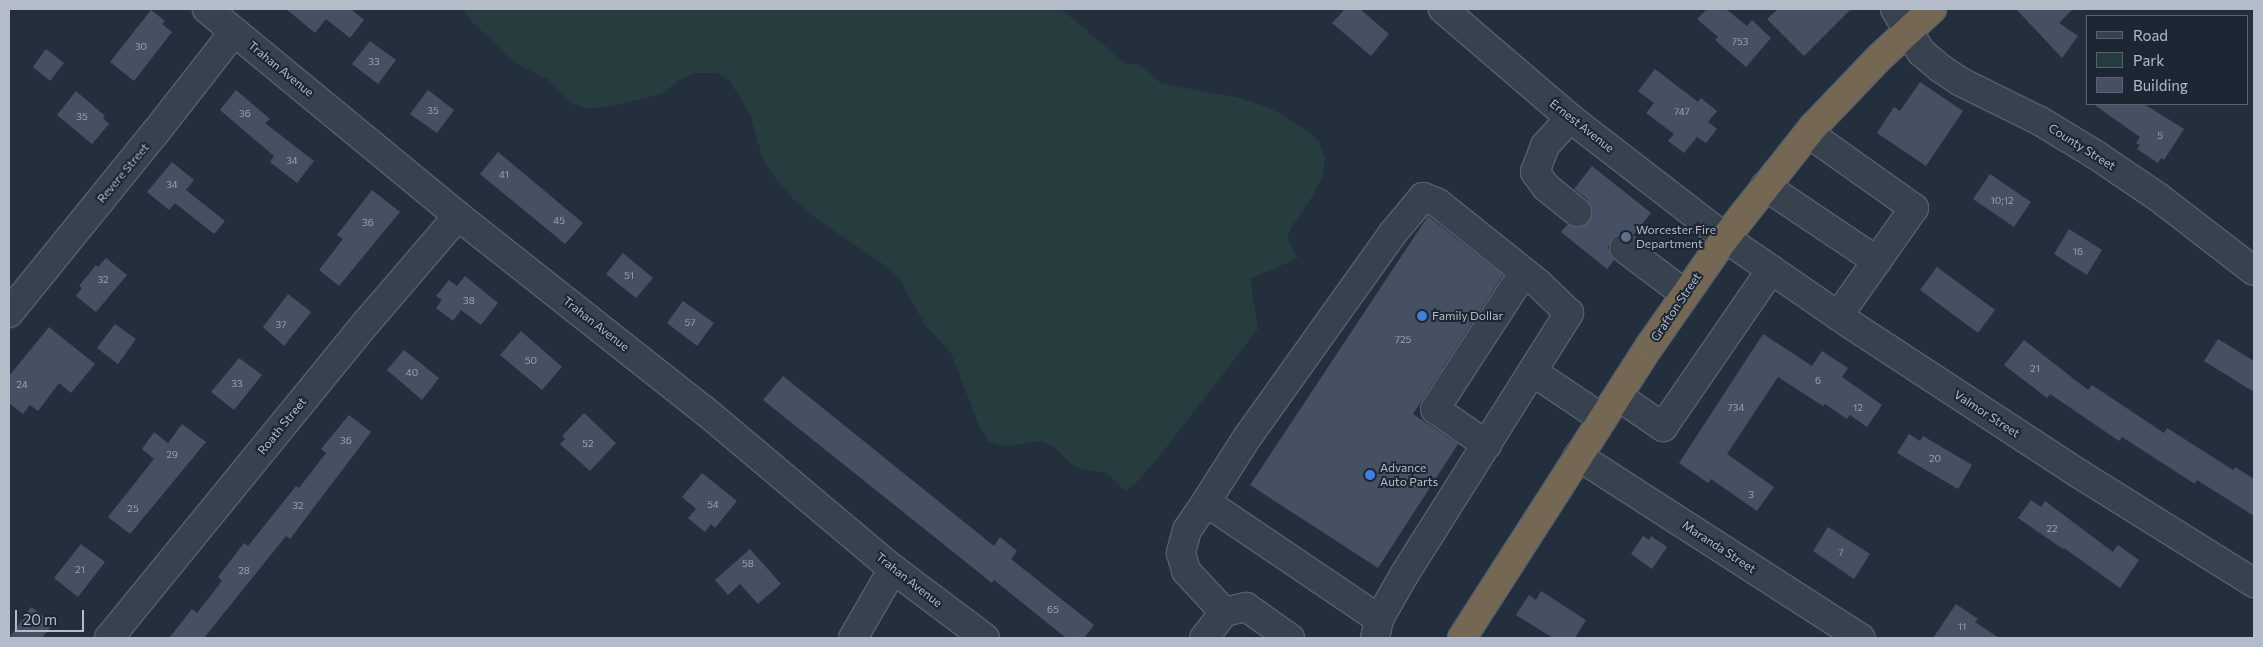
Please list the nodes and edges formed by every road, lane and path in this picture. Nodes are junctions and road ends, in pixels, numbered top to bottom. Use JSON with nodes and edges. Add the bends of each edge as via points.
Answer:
{"nodes":[{"id":1,"x":207,"y":9,"type":"edge"},
{"id":2,"x":1443,"y":9,"type":"edge"},
{"id":3,"x":1932,"y":9,"type":"edge"},
{"id":4,"x":1901,"y":20,"type":"edge"},
{"id":5,"x":234,"y":32,"type":"junction"},
{"id":6,"x":1570,"y":118,"type":"junction"},
{"id":7,"x":1808,"y":133,"type":"junction"},
{"id":8,"x":1765,"y":186,"type":"junction"},
{"id":9,"x":1577,"y":212,"type":"dead end"},
{"id":10,"x":458,"y":216,"type":"junction"},
{"id":11,"x":1725,"y":238,"type":"junction"},
{"id":12,"x":1624,"y":248,"type":"dead end"},
{"id":13,"x":1877,"y":260,"type":"junction"},
{"id":14,"x":1771,"y":270,"type":"junction"},
{"id":15,"x":2254,"y":271,"type":"edge"},
{"id":16,"x":1524,"y":272,"type":"junction"},
{"id":17,"x":1685,"y":294,"type":"junction"},
{"id":18,"x":9,"y":313,"type":"edge"},
{"id":19,"x":1838,"y":316,"type":"junction"},
{"id":20,"x":1533,"y":372,"type":"junction"},
{"id":21,"x":1618,"y":396,"type":"junction"},
{"id":22,"x":1603,"y":419,"type":"junction"},
{"id":23,"x":1487,"y":445,"type":"junction"},
{"id":24,"x":1578,"y":456,"type":"junction"},
{"id":25,"x":1206,"y":502,"type":"junction"},
{"id":26,"x":893,"y":569,"type":"junction"},
{"id":27,"x":2254,"y":583,"type":"edge"},
{"id":28,"x":1224,"y":612,"type":"junction"},
{"id":29,"x":1377,"y":629,"type":"edge"},
{"id":30,"x":108,"y":638,"type":"edge"},
{"id":31,"x":853,"y":638,"type":"edge"},
{"id":32,"x":985,"y":638,"type":"edge"},
{"id":33,"x":1204,"y":638,"type":"edge"},
{"id":34,"x":1290,"y":638,"type":"edge"},
{"id":35,"x":1462,"y":638,"type":"edge"},
{"id":36,"x":1860,"y":638,"type":"edge"}],
"edges":[{"from":1,"to":5,"type":"street","name":"Trahan Avenue"},
{"from":2,"to":6,"type":"street","name":"Ernest Avenue"},
{"from":3,"to":4,"type":"highway","name":"Grafton Street"},
{"from":4,"to":7,"type":"highway","name":"Grafton Street"},
{"from":4,"to":15,"type":"street","name":"County Street","via":[[1921,52],[1947,72],[1986,96],[2040,120],[2096,154]]},
{"from":5,"to":10,"type":"street","name":"Trahan Avenue"},
{"from":5,"to":18,"type":"street","name":"Revere Street"},
{"from":6,"to":9,"type":"street","via":[[1545,146],[1535,172],[1546,187]]},
{"from":6,"to":11,"type":"street","name":"Ernest Avenue"},
{"from":7,"to":8,"type":"highway","name":"Grafton Street"},
{"from":7,"to":13,"type":"street","via":[[1914,208]]},
{"from":8,"to":11,"type":"highway","name":"Grafton Street"},
{"from":8,"to":13,"type":"street"},
{"from":10,"to":26,"type":"street","name":"Trahan Avenue","via":[[664,377]]},
{"from":10,"to":30,"type":"street","name":"Roath Street"},
{"from":11,"to":14,"type":"street","name":"Valmor Street"},
{"from":11,"to":17,"type":"highway","name":"Grafton Street"},
{"from":12,"to":17,"type":"street"},
{"from":13,"to":19,"type":"street"},
{"from":14,"to":19,"type":"street","name":"Valmor Street"},
{"from":14,"to":21,"type":"street","via":[[1663,427]]},
{"from":16,"to":20,"type":"street","via":[[1569,313]]},
{"from":16,"to":23,"type":"street","via":[[1435,409]]},
{"from":16,"to":25,"type":"street","via":[[1438,203],[1423,197],[1393,233],[1283,387]]},
{"from":17,"to":21,"type":"highway","name":"Grafton Street"},
{"from":19,"to":27,"type":"street","name":"Valmor Street"},
{"from":20,"to":22,"type":"street"},
{"from":20,"to":23,"type":"street"},
{"from":21,"to":22,"type":"highway","name":"Grafton Street"},
{"from":22,"to":24,"type":"highway","name":"Grafton Street"},
{"from":23,"to":29,"type":"street","via":[[1404,575]]},
{"from":24,"to":35,"type":"highway","name":"Grafton Street"},
{"from":24,"to":36,"type":"street","name":"Maranda Street"},
{"from":25,"to":28,"type":"street","via":[[1187,530],[1181,553],[1186,572]]},
{"from":25,"to":29,"type":"street"},
{"from":26,"to":31,"type":"street"},
{"from":26,"to":32,"type":"street","name":"Trahan Avenue"},
{"from":28,"to":33,"type":"street"},
{"from":28,"to":34,"type":"street","via":[[1246,607]]}]}
